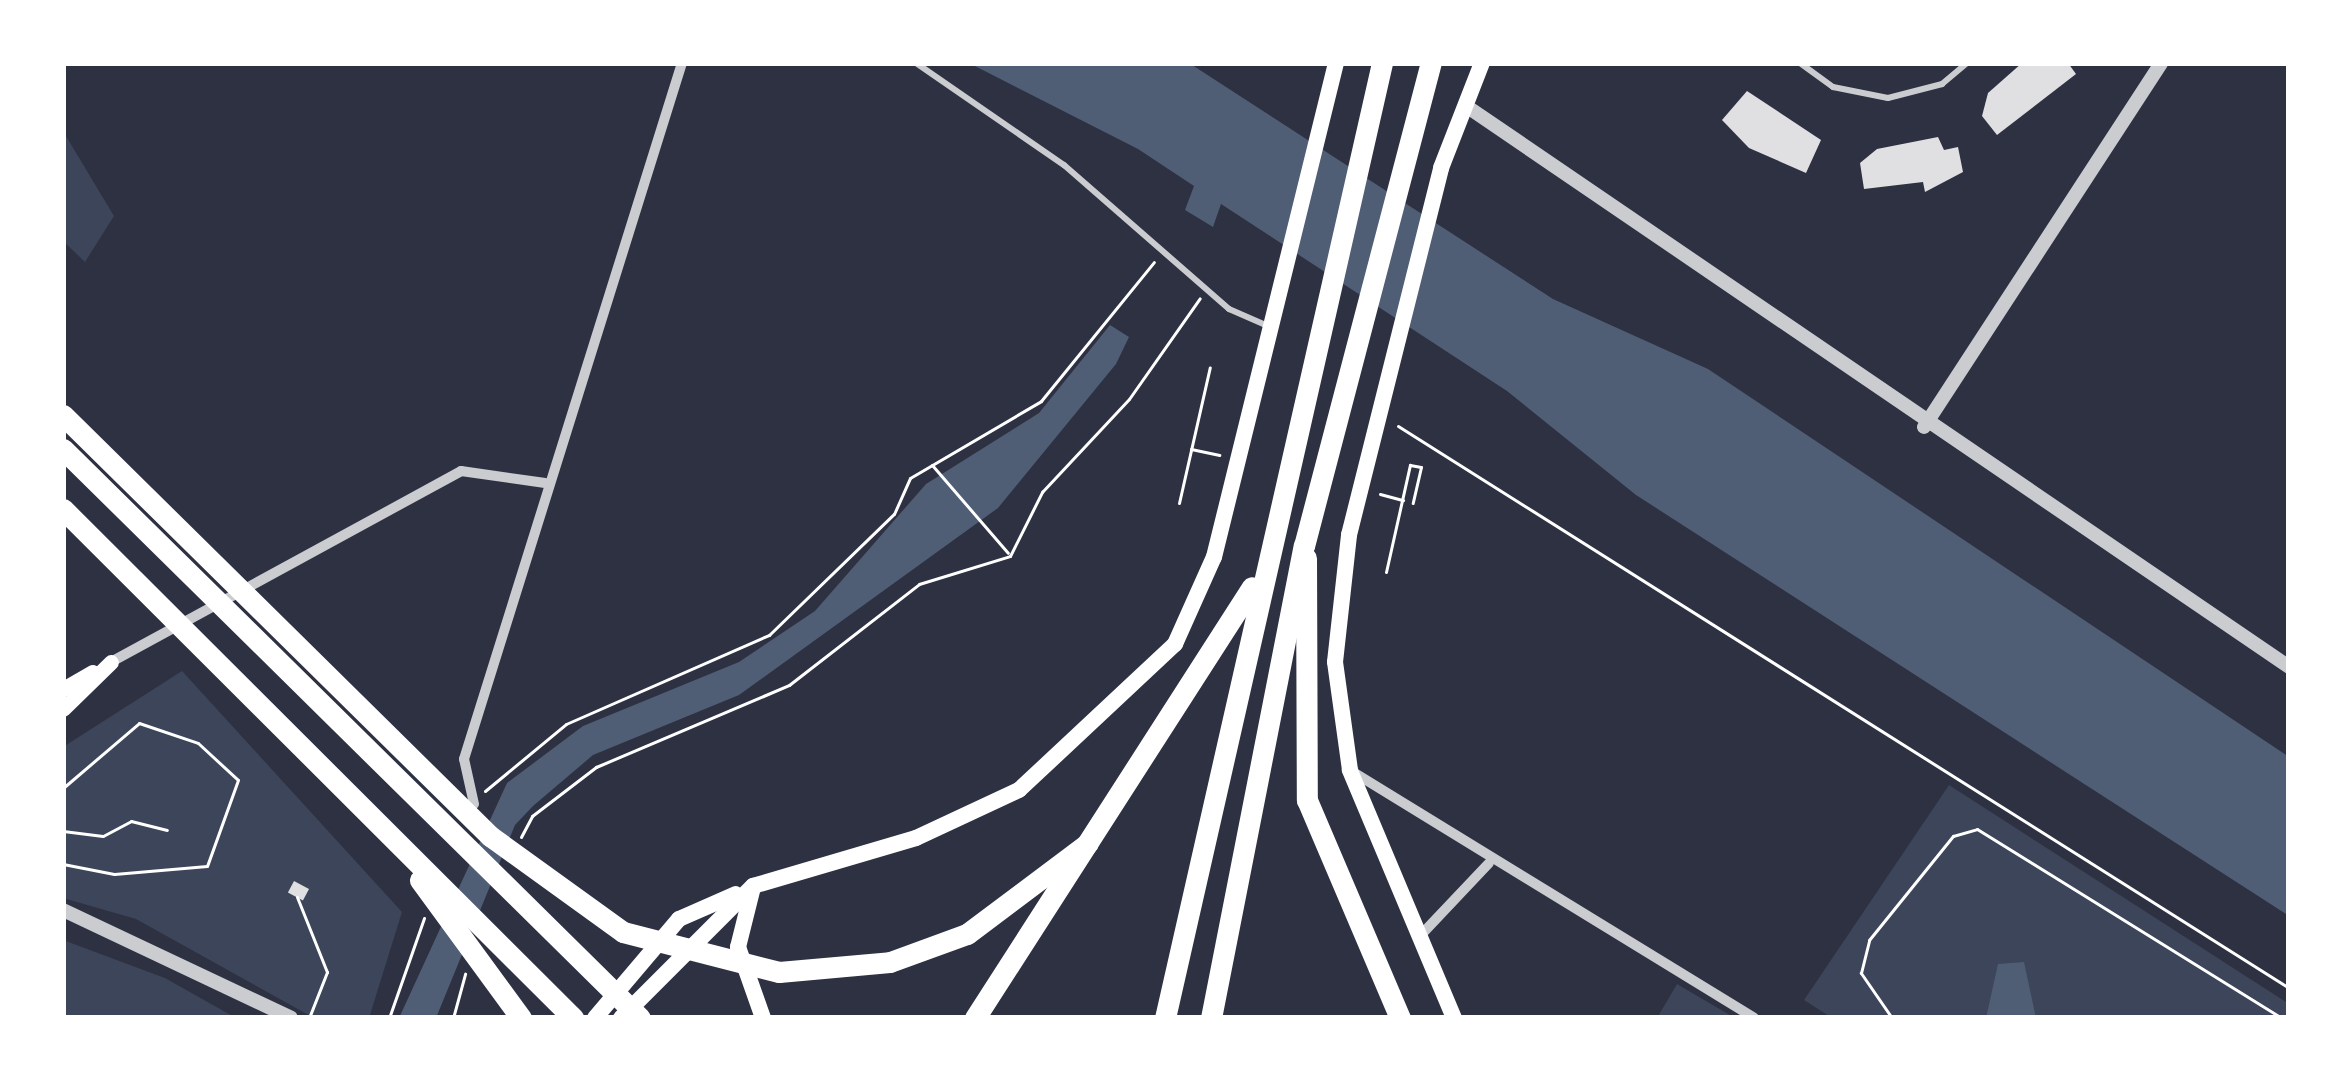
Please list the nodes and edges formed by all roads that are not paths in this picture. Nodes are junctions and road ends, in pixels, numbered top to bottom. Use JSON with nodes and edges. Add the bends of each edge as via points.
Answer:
{"nodes":[{"id":1,"x":682,"y":63,"type":"edge"},
{"id":2,"x":916,"y":63,"type":"edge"},
{"id":3,"x":1382,"y":63,"type":"edge"},
{"id":4,"x":1431,"y":63,"type":"edge"},
{"id":5,"x":1482,"y":63,"type":"edge"},
{"id":6,"x":1800,"y":63,"type":"edge"},
{"id":7,"x":1967,"y":63,"type":"edge"},
{"id":8,"x":2161,"y":63,"type":"edge"},
{"id":9,"x":1333,"y":65,"type":"edge"},
{"id":10,"x":1472,"y":110,"type":"junction"},
{"id":11,"x":1273,"y":328,"type":"junction"},
{"id":12,"x":63,"y":416,"type":"edge"},
{"id":13,"x":1924,"y":427,"type":"junction"},
{"id":14,"x":63,"y":449,"type":"edge"},
{"id":15,"x":545,"y":483,"type":"junction"},
{"id":16,"x":63,"y":509,"type":"edge"},
{"id":17,"x":1304,"y":546,"type":"junction"},
{"id":18,"x":1264,"y":566,"type":"junction"},
{"id":19,"x":111,"y":662,"type":"junction"},
{"id":20,"x":2289,"y":667,"type":"edge"},
{"id":21,"x":63,"y":689,"type":"edge"},
{"id":22,"x":63,"y":709,"type":"edge"},
{"id":23,"x":1350,"y":770,"type":"junction"},
{"id":24,"x":474,"y":804,"type":"road end"},
{"id":25,"x":368,"y":813,"type":"junction"},
{"id":26,"x":1088,"y":843,"type":"junction"},
{"id":27,"x":1489,"y":863,"type":"junction"},
{"id":28,"x":753,"y":886,"type":"junction"},
{"id":29,"x":63,"y":910,"type":"edge"},
{"id":30,"x":1420,"y":936,"type":"junction"},
{"id":31,"x":291,"y":1018,"type":"edge"},
{"id":32,"x":521,"y":1018,"type":"edge"},
{"id":33,"x":573,"y":1018,"type":"edge"},
{"id":34,"x":595,"y":1018,"type":"edge"},
{"id":35,"x":621,"y":1018,"type":"edge"},
{"id":36,"x":640,"y":1018,"type":"edge"},
{"id":37,"x":763,"y":1018,"type":"edge"},
{"id":38,"x":975,"y":1018,"type":"edge"},
{"id":39,"x":1165,"y":1018,"type":"edge"},
{"id":40,"x":1211,"y":1018,"type":"edge"},
{"id":41,"x":1400,"y":1018,"type":"edge"},
{"id":42,"x":1454,"y":1018,"type":"edge"},
{"id":43,"x":1754,"y":1018,"type":"edge"}],
"edges":[{"from":1,"to":15,"type":"street"},
{"from":2,"to":11,"type":"lane","via":[[1064,164],[1204,287]]},
{"from":3,"to":18,"type":"highway"},
{"from":4,"to":17,"type":"highway","via":[[1356,372]]},
{"from":5,"to":10,"type":"main road"},
{"from":6,"to":7,"type":"lane","via":[[1833,87],[1888,98],[1942,84]]},
{"from":8,"to":13,"type":"street"},
{"from":9,"to":11,"type":"main road"},
{"from":10,"to":13,"type":"street"},
{"from":10,"to":23,"type":"main road","via":[[1441,168],[1339,578],[1338,717]]},
{"from":11,"to":28,"type":"main road","via":[[1214,556],[1175,644],[1112,713],[1019,790],[916,838]]},
{"from":12,"to":26,"type":"highway","via":[[490,836],[623,932],[779,971],[890,962],[967,934]]},
{"from":13,"to":20,"type":"street"},
{"from":14,"to":36,"type":"highway"},
{"from":15,"to":19,"type":"street","via":[[461,471]]},
{"from":15,"to":24,"type":"street","via":[[464,759]]},
{"from":16,"to":25,"type":"highway"},
{"from":17,"to":40,"type":"highway"},
{"from":17,"to":41,"type":"highway","via":[[1306,800]]},
{"from":18,"to":26,"type":"highway","via":[[1186,702]]},
{"from":18,"to":39,"type":"highway"},
{"from":19,"to":21,"type":"main road"},
{"from":19,"to":22,"type":"main road"},
{"from":23,"to":27,"type":"street"},
{"from":23,"to":30,"type":"main road"},
{"from":25,"to":32,"type":"highway"},
{"from":25,"to":33,"type":"highway"},
{"from":26,"to":38,"type":"highway"},
{"from":27,"to":30,"type":"street"},
{"from":27,"to":43,"type":"street"},
{"from":28,"to":34,"type":"main road","via":[[679,920]]},
{"from":28,"to":35,"type":"main road"},
{"from":28,"to":37,"type":"main road","via":[[738,947]]},
{"from":29,"to":31,"type":"street"},
{"from":30,"to":42,"type":"main road"}]}
